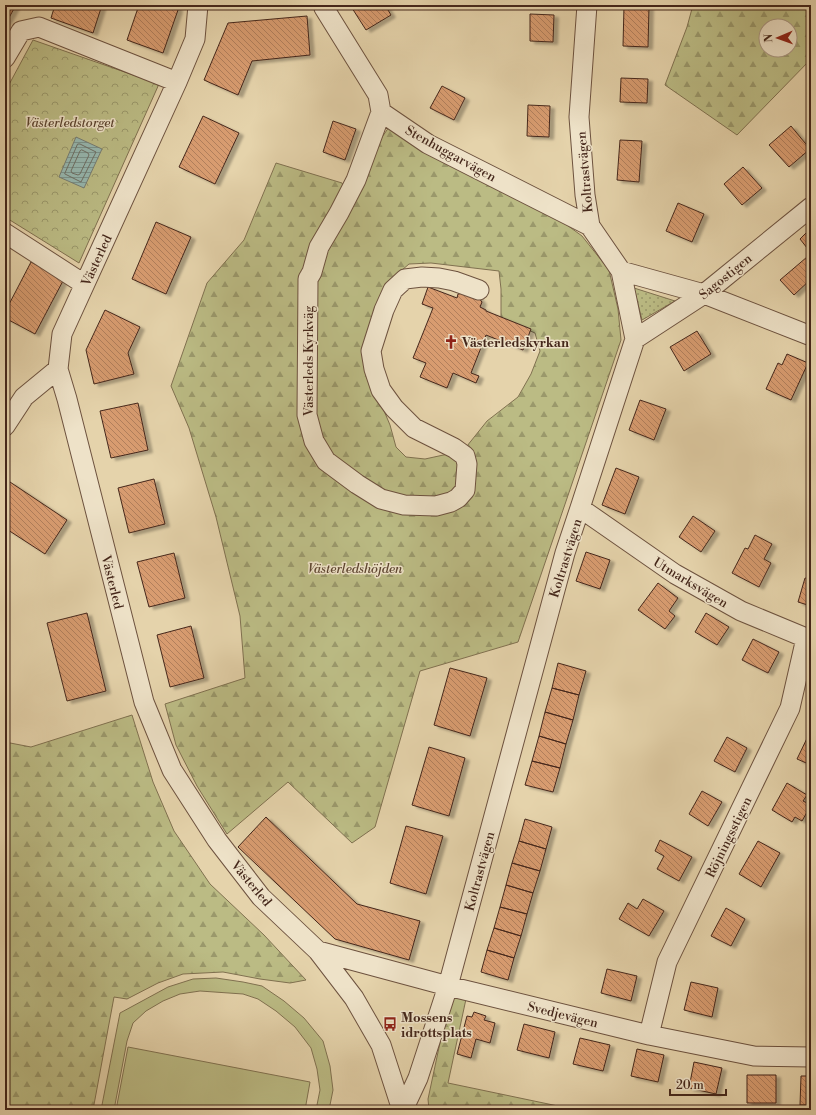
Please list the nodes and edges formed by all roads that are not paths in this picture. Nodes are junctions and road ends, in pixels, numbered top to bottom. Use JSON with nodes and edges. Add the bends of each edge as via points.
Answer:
{"nodes":[{"id":1,"x":202,"y":5,"type":"edge"},
{"id":2,"x":324,"y":5,"type":"edge"},
{"id":3,"x":587,"y":5,"type":"edge"},
{"id":4,"x":5,"y":58,"type":"edge"},
{"id":5,"x":177,"y":82,"type":"junction"},
{"id":6,"x":381,"y":112,"type":"junction"},
{"id":7,"x":811,"y":207,"type":"edge"},
{"id":8,"x":590,"y":226,"type":"junction"},
{"id":9,"x":5,"y":232,"type":"edge"},
{"id":10,"x":620,"y":271,"type":"junction"},
{"id":11,"x":84,"y":284,"type":"junction"},
{"id":12,"x":479,"y":290,"type":"dead end"},
{"id":13,"x":704,"y":294,"type":"junction"},
{"id":14,"x":811,"y":336,"type":"edge"},
{"id":15,"x":635,"y":339,"type":"junction"},
{"id":16,"x":58,"y":369,"type":"junction"},
{"id":17,"x":5,"y":426,"type":"edge"},
{"id":18,"x":580,"y":508,"type":"junction"},
{"id":19,"x":808,"y":638,"type":"edge"},
{"id":20,"x":318,"y":951,"type":"junction"},
{"id":21,"x":448,"y":986,"type":"junction"},
{"id":22,"x":649,"y":1035,"type":"junction"},
{"id":23,"x":811,"y":1057,"type":"edge"},
{"id":24,"x":402,"y":1110,"type":"edge"}],
"edges":[{"from":1,"to":5,"type":"street","name":"Västerled","via":[[195,39]]},
{"from":2,"to":6,"type":"street","via":[[378,95]]},
{"from":3,"to":8,"type":"street","name":"Koltrastvägen","via":[[579,117]]},
{"from":4,"to":5,"type":"street","via":[[20,31],[39,27]]},
{"from":5,"to":11,"type":"street","name":"Västerled"},
{"from":6,"to":8,"type":"street","name":"Stenhuggarvägen","via":[[428,144]]},
{"from":6,"to":12,"type":"street","name":"Västerleds Kyrkväg","via":[[356,180],[319,247],[308,279],[307,415],[314,441],[326,461],[381,499],[404,505],[422,506],[451,502],[465,490],[467,464],[465,456],[454,448],[414,428],[394,408],[382,390],[371,352],[393,290],[405,279],[422,276],[454,281]]},
{"from":7,"to":13,"type":"street","name":"Sagostigen"},
{"from":8,"to":10,"type":"street","name":"Koltrastvägen"},
{"from":9,"to":11,"type":"street"},
{"from":10,"to":13,"type":"street"},
{"from":10,"to":15,"type":"street","name":"Koltrastvägen"},
{"from":11,"to":16,"type":"street","name":"Västerled","via":[[62,334]]},
{"from":13,"to":14,"type":"street"},
{"from":13,"to":15,"type":"street","name":"Sagostigen"},
{"from":15,"to":18,"type":"street","name":"Koltrastvägen"},
{"from":16,"to":17,"type":"street","via":[[24,397]]},
{"from":16,"to":20,"type":"street","name":"Västerled","via":[[144,702],[172,770],[218,840],[261,897]]},
{"from":18,"to":19,"type":"street","name":"Utmarksvägen","via":[[682,578],[741,611]]},
{"from":18,"to":21,"type":"street","name":"Koltrastvägen","via":[[565,553]]},
{"from":19,"to":22,"type":"street","name":"Röjningsstigen","via":[[790,708],[667,962]]},
{"from":20,"to":21,"type":"street","name":"Svedjevägen"},
{"from":20,"to":24,"type":"street","name":"Västerled","via":[[354,998],[381,1045]]},
{"from":21,"to":22,"type":"street","name":"Svedjevägen"},
{"from":21,"to":24,"type":"street","name":"Koltrastvägen","via":[[418,1078]]},
{"from":22,"to":23,"type":"street","name":"Svedjevägen","via":[[754,1056]]}]}
